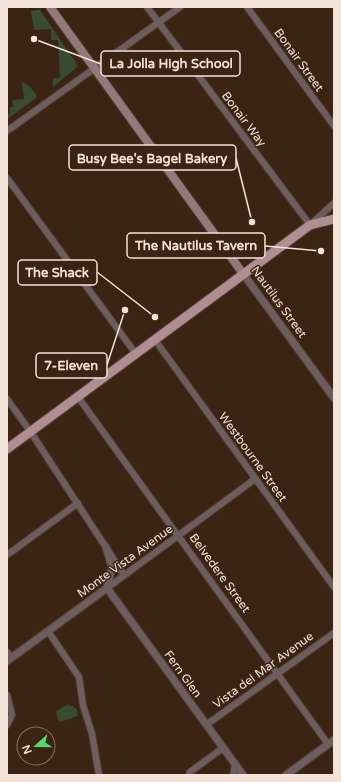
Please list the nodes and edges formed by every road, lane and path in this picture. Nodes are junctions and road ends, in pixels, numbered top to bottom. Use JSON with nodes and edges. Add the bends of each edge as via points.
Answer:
{"nodes":[{"id":1,"x":50,"y":7,"type":"edge"},
{"id":2,"x":148,"y":7,"type":"edge"},
{"id":3,"x":180,"y":7,"type":"edge"},
{"id":4,"x":247,"y":7,"type":"edge"},
{"id":5,"x":159,"y":22,"type":"junction"},
{"id":6,"x":94,"y":68,"type":"junction"},
{"id":7,"x":334,"y":126,"type":"edge"},
{"id":8,"x":7,"y":131,"type":"edge"},
{"id":9,"x":7,"y":178,"type":"edge"},
{"id":10,"x":334,"y":203,"type":"edge"},
{"id":11,"x":334,"y":219,"type":"edge"},
{"id":12,"x":310,"y":225,"type":"junction"},
{"id":13,"x":244,"y":275,"type":"junction"},
{"id":14,"x":155,"y":340,"type":"junction"},
{"id":15,"x":136,"y":354,"type":"junction"},
{"id":16,"x":78,"y":397,"type":"junction"},
{"id":17,"x":334,"y":398,"type":"edge"},
{"id":18,"x":7,"y":399,"type":"edge"},
{"id":19,"x":30,"y":431,"type":"junction"},
{"id":20,"x":7,"y":449,"type":"edge"},
{"id":21,"x":255,"y":479,"type":"junction"},
{"id":22,"x":78,"y":504,"type":"junction"},
{"id":23,"x":179,"y":535,"type":"junction"},
{"id":24,"x":106,"y":547,"type":"junction"},
{"id":25,"x":7,"y":555,"type":"edge"},
{"id":26,"x":124,"y":575,"type":"junction"},
{"id":27,"x":334,"y":587,"type":"edge"},
{"id":28,"x":107,"y":588,"type":"junction"},
{"id":29,"x":48,"y":631,"type":"junction"},
{"id":30,"x":334,"y":633,"type":"edge"},
{"id":31,"x":8,"y":657,"type":"edge"},
{"id":32,"x":278,"y":673,"type":"junction"},
{"id":33,"x":7,"y":695,"type":"edge"},
{"id":34,"x":7,"y":725,"type":"edge"},
{"id":35,"x":206,"y":725,"type":"junction"},
{"id":36,"x":331,"y":742,"type":"edge"},
{"id":37,"x":223,"y":748,"type":"junction"},
{"id":38,"x":235,"y":765,"type":"junction"},
{"id":39,"x":99,"y":775,"type":"edge"},
{"id":40,"x":189,"y":775,"type":"edge"},
{"id":41,"x":233,"y":775,"type":"edge"},
{"id":42,"x":243,"y":775,"type":"edge"},
{"id":43,"x":286,"y":775,"type":"edge"}],
"edges":[{"from":1,"to":6,"type":"main road","name":"Nautilus Street"},
{"from":2,"to":5,"type":"street","name":"Bonair Way"},
{"from":3,"to":5,"type":"street"},
{"from":4,"to":7,"type":"street","name":"Bonair Street"},
{"from":5,"to":6,"type":"street"},
{"from":5,"to":12,"type":"street","name":"Bonair Way"},
{"from":6,"to":8,"type":"street"},
{"from":6,"to":13,"type":"main road","name":"Nautilus Street"},
{"from":9,"to":15,"type":"street"},
{"from":10,"to":12,"type":"street"},
{"from":11,"to":12,"type":"main road"},
{"from":12,"to":13,"type":"main road"},
{"from":13,"to":14,"type":"main road"},
{"from":13,"to":17,"type":"street","name":"Nautilus Street"},
{"from":14,"to":15,"type":"main road"},
{"from":14,"to":21,"type":"street","name":"Westbourne Street"},
{"from":15,"to":16,"type":"main road"},
{"from":16,"to":19,"type":"main road"},
{"from":16,"to":23,"type":"street","name":"Belvedere Street"},
{"from":18,"to":19,"type":"street"},
{"from":19,"to":20,"type":"main road"},
{"from":19,"to":22,"type":"street"},
{"from":21,"to":23,"type":"street","name":"Monte Vista Avenue"},
{"from":21,"to":27,"type":"street","name":"Westbourne Street"},
{"from":22,"to":24,"type":"street"},
{"from":22,"to":25,"type":"street"},
{"from":23,"to":26,"type":"street","name":"Monte Vista Avenue"},
{"from":23,"to":32,"type":"street","name":"Belvedere Street"},
{"from":24,"to":26,"type":"street"},
{"from":24,"to":28,"type":"street","via":[[112,566]]},
{"from":26,"to":28,"type":"street","name":"Monte Vista Avenue"},
{"from":28,"to":29,"type":"street","name":"Monte Vista Avenue"},
{"from":28,"to":35,"type":"street","name":"Fern Glen"},
{"from":29,"to":31,"type":"street","name":"Monte Vista Avenue"},
{"from":29,"to":39,"type":"street","via":[[79,677]]},
{"from":30,"to":32,"type":"street","name":"Vista del Mar Avenue"},
{"from":32,"to":35,"type":"street","name":"Vista del Mar Avenue"},
{"from":32,"to":36,"type":"street","name":"Belvedere Street"},
{"from":33,"to":34,"type":"street","via":[[12,715]]},
{"from":35,"to":37,"type":"street","name":"Fern Glen"},
{"from":36,"to":43,"type":"street"},
{"from":37,"to":38,"type":"street","name":"Fern Glen"},
{"from":37,"to":40,"type":"street"},
{"from":38,"to":41,"type":"street"},
{"from":38,"to":42,"type":"street","name":"Fern Glen"}]}
